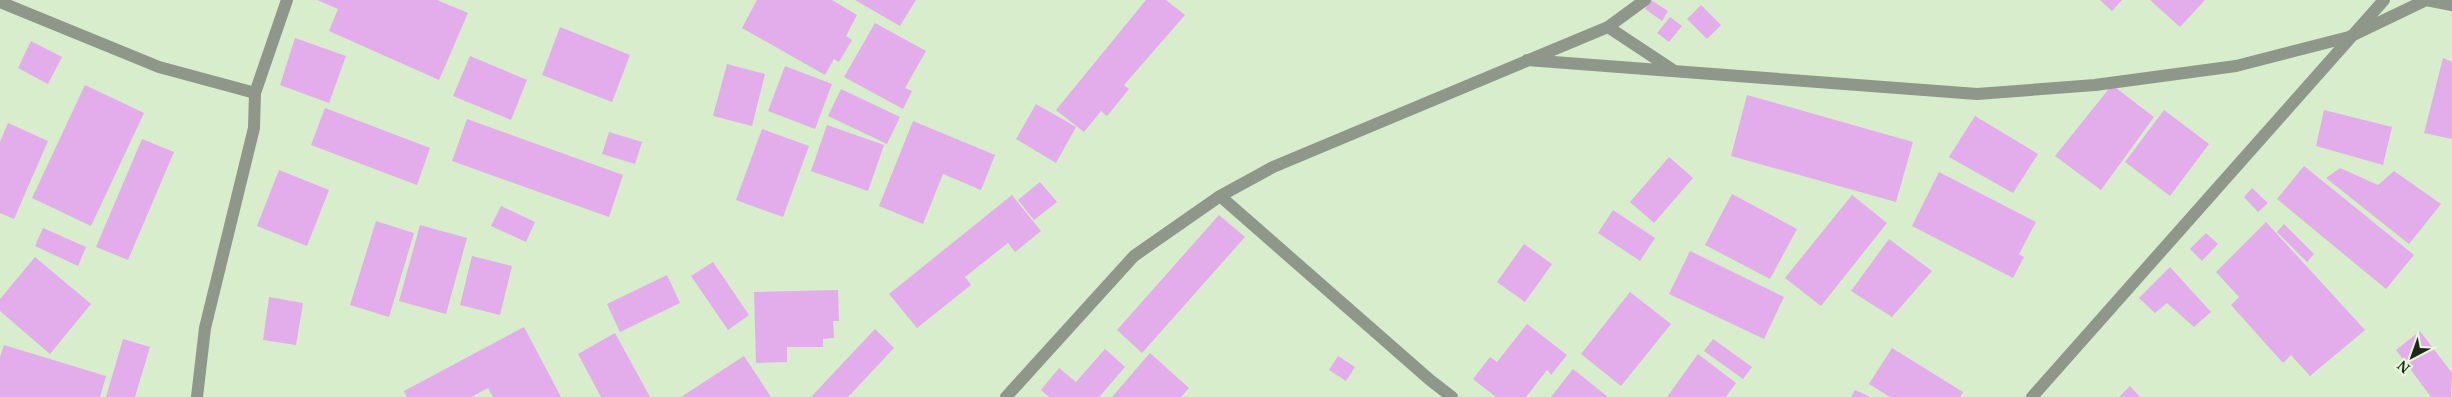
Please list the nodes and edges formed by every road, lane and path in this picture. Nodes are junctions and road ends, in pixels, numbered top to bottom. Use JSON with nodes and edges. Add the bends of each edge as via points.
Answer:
{"nodes":[{"id":1,"x":287,"y":0,"type":"edge"},
{"id":2,"x":1645,"y":0,"type":"edge"},
{"id":3,"x":2384,"y":0,"type":"edge"},
{"id":4,"x":0,"y":2,"type":"edge"},
{"id":5,"x":2452,"y":5,"type":"edge"},
{"id":6,"x":1608,"y":27,"type":"junction"},
{"id":7,"x":2349,"y":37,"type":"junction"},
{"id":8,"x":1528,"y":60,"type":"junction"},
{"id":9,"x":1675,"y":72,"type":"junction"},
{"id":10,"x":255,"y":92,"type":"junction"},
{"id":11,"x":1220,"y":196,"type":"junction"},
{"id":12,"x":197,"y":397,"type":"edge"},
{"id":13,"x":1006,"y":397,"type":"edge"},
{"id":14,"x":1452,"y":397,"type":"edge"},
{"id":15,"x":2032,"y":397,"type":"edge"}],
"edges":[{"from":1,"to":10,"type":"street"},
{"from":2,"to":6,"type":"street"},
{"from":3,"to":7,"type":"street"},
{"from":4,"to":10,"type":"street","via":[[159,67]]},
{"from":5,"to":7,"type":"street","via":[[2426,0]]},
{"from":6,"to":8,"type":"street"},
{"from":6,"to":9,"type":"street"},
{"from":7,"to":9,"type":"street","via":[[2236,66],[2095,85],[1977,94]]},
{"from":7,"to":15,"type":"street"},
{"from":8,"to":9,"type":"street"},
{"from":8,"to":11,"type":"street","via":[[1273,167]]},
{"from":10,"to":12,"type":"street","via":[[254,128],[205,328]]},
{"from":11,"to":13,"type":"street","via":[[1134,256]]},
{"from":11,"to":14,"type":"street"}]}
